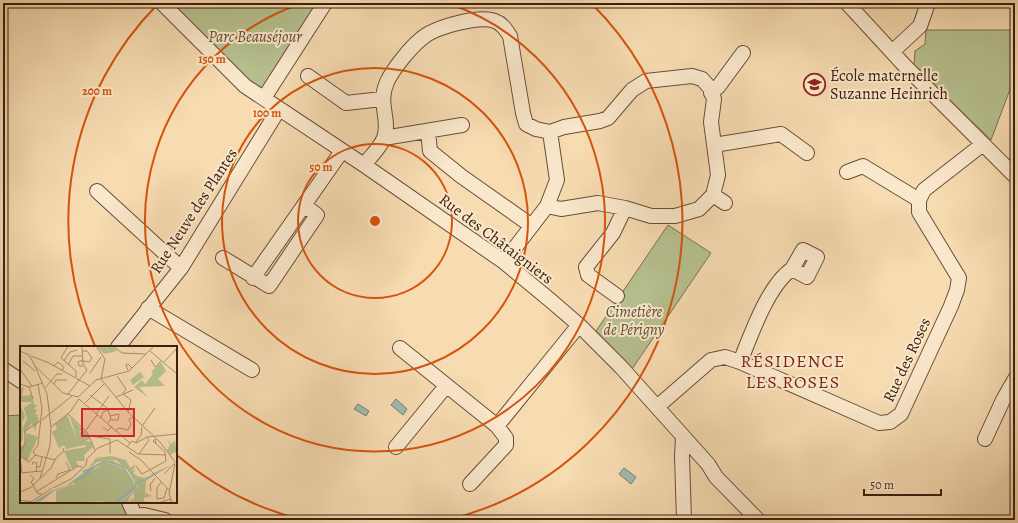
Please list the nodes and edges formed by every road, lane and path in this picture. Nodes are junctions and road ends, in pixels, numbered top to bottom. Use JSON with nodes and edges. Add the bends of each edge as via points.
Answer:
{"nodes":[{"id":1,"x":162,"y":3,"type":"edge"},
{"id":2,"x":325,"y":3,"type":"edge"},
{"id":3,"x":847,"y":3,"type":"edge"},
{"id":4,"x":928,"y":3,"type":"edge"},
{"id":5,"x":892,"y":52,"type":"junction"},
{"id":6,"x":743,"y":53,"type":"dead end"},
{"id":7,"x":308,"y":76,"type":"dead end"},
{"id":8,"x":711,"y":93,"type":"junction"},
{"id":9,"x":264,"y":98,"type":"junction"},
{"id":10,"x":382,"y":99,"type":"junction"},
{"id":11,"x":279,"y":109,"type":"junction"},
{"id":12,"x":462,"y":125,"type":"dead end"},
{"id":13,"x":428,"y":131,"type":"junction"},
{"id":14,"x":550,"y":132,"type":"junction"},
{"id":15,"x":384,"y":138,"type":"junction"},
{"id":16,"x":983,"y":144,"type":"junction"},
{"id":17,"x":714,"y":145,"type":"junction"},
{"id":18,"x":342,"y":151,"type":"junction"},
{"id":19,"x":806,"y":153,"type":"dead end"},
{"id":20,"x":364,"y":165,"type":"junction"},
{"id":21,"x":847,"y":172,"type":"dead end"},
{"id":22,"x":1015,"y":176,"type":"edge"},
{"id":23,"x":97,"y":191,"type":"dead end"},
{"id":24,"x":919,"y":200,"type":"junction"},
{"id":25,"x":547,"y":206,"type":"junction"},
{"id":26,"x":625,"y":208,"type":"junction"},
{"id":27,"x":532,"y":226,"type":"junction"},
{"id":28,"x":223,"y":258,"type":"dead end"},
{"id":29,"x":504,"y":262,"type":"junction"},
{"id":30,"x":181,"y":268,"type":"junction"},
{"id":31,"x":792,"y":269,"type":"dead end"},
{"id":32,"x":616,"y":296,"type":"dead end"},
{"id":33,"x":148,"y":308,"type":"junction"},
{"id":34,"x":579,"y":325,"type":"junction"},
{"id":35,"x":119,"y":346,"type":"edge"},
{"id":36,"x":400,"y":348,"type":"dead end"},
{"id":37,"x":740,"y":362,"type":"junction"},
{"id":38,"x":3,"y":369,"type":"edge"},
{"id":39,"x":252,"y":370,"type":"dead end"},
{"id":40,"x":1015,"y":379,"type":"edge"},
{"id":41,"x":20,"y":380,"type":"edge"},
{"id":42,"x":446,"y":386,"type":"junction"},
{"id":43,"x":1009,"y":402,"type":"edge"},
{"id":44,"x":656,"y":407,"type":"junction"},
{"id":45,"x":497,"y":426,"type":"junction"},
{"id":46,"x":683,"y":436,"type":"junction"},
{"id":47,"x":985,"y":439,"type":"dead end"},
{"id":48,"x":396,"y":447,"type":"dead end"},
{"id":49,"x":470,"y":484,"type":"dead end"},
{"id":50,"x":129,"y":503,"type":"edge"},
{"id":51,"x":136,"y":518,"type":"edge"},
{"id":52,"x":166,"y":520,"type":"edge"},
{"id":53,"x":684,"y":520,"type":"edge"},
{"id":54,"x":758,"y":520,"type":"edge"}],
"edges":[{"from":1,"to":9,"type":"street","via":[[245,86]]},
{"from":2,"to":9,"type":"street"},
{"from":3,"to":5,"type":"street"},
{"from":4,"to":5,"type":"street","via":[[920,26]]},
{"from":5,"to":16,"type":"street"},
{"from":6,"to":8,"type":"street"},
{"from":7,"to":10,"type":"street","via":[[346,103]]},
{"from":8,"to":14,"type":"street","via":[[702,80],[692,76],[646,82],[632,90],[608,118]]},
{"from":8,"to":17,"type":"street","via":[[714,99],[711,122]]},
{"from":9,"to":11,"type":"street","name":"Rue des Châtaigniers"},
{"from":10,"to":14,"type":"street","via":[[388,80],[421,38],[443,26],[488,19],[497,21],[510,36],[526,124]]},
{"from":10,"to":15,"type":"street"},
{"from":11,"to":18,"type":"street","name":"Rue des Châtaigniers"},
{"from":11,"to":30,"type":"street","name":"Rue Neuve des Plantes"},
{"from":12,"to":13,"type":"street"},
{"from":13,"to":15,"type":"street"},
{"from":13,"to":27,"type":"street","via":[[430,151]]},
{"from":14,"to":25,"type":"street","via":[[557,180]]},
{"from":15,"to":20,"type":"street"},
{"from":16,"to":22,"type":"street"},
{"from":16,"to":24,"type":"street","via":[[924,190]]},
{"from":17,"to":19,"type":"street","via":[[781,134]]},
{"from":17,"to":26,"type":"street","via":[[719,199],[699,209],[675,216],[651,216]]},
{"from":18,"to":20,"type":"street","name":"Rue des Châtaigniers"},
{"from":18,"to":28,"type":"street","via":[[253,278]]},
{"from":20,"to":29,"type":"street","name":"Rue des Châtaigniers"},
{"from":21,"to":24,"type":"street","via":[[863,166]]},
{"from":23,"to":30,"type":"street"},
{"from":24,"to":37,"type":"street","name":"Rue des Roses","via":[[919,212],[959,278],[951,306],[901,414],[890,422],[879,423]]},
{"from":25,"to":26,"type":"street","via":[[561,209],[598,203]]},
{"from":25,"to":27,"type":"street"},
{"from":26,"to":32,"type":"street","via":[[613,233],[586,267],[588,275]]},
{"from":27,"to":29,"type":"street"},
{"from":29,"to":34,"type":"street","name":"Rue des Châtaigniers"},
{"from":30,"to":33,"type":"street","name":"Rue Neuve des Plantes"},
{"from":31,"to":37,"type":"street","via":[[768,298]]},
{"from":33,"to":35,"type":"street","name":"Rue Neuve des Plantes"},
{"from":33,"to":39,"type":"street"},
{"from":34,"to":44,"type":"street","name":"Rue des Châtaigniers"},
{"from":34,"to":45,"type":"street"},
{"from":36,"to":42,"type":"street"},
{"from":37,"to":44,"type":"street","name":"Rue des Roses","via":[[725,357],[711,360]]},
{"from":38,"to":41,"type":"street"},
{"from":40,"to":43,"type":"street"},
{"from":42,"to":45,"type":"street"},
{"from":42,"to":48,"type":"street"},
{"from":43,"to":47,"type":"street"},
{"from":44,"to":46,"type":"street","name":"Rue des Châtaigniers"},
{"from":45,"to":49,"type":"street","via":[[506,438],[506,445]]},
{"from":46,"to":53,"type":"street"},
{"from":46,"to":54,"type":"street","name":"Rue des Châtaigniers","via":[[716,477]]},
{"from":50,"to":51,"type":"street"},
{"from":51,"to":52,"type":"street","via":[[144,515]]}]}
